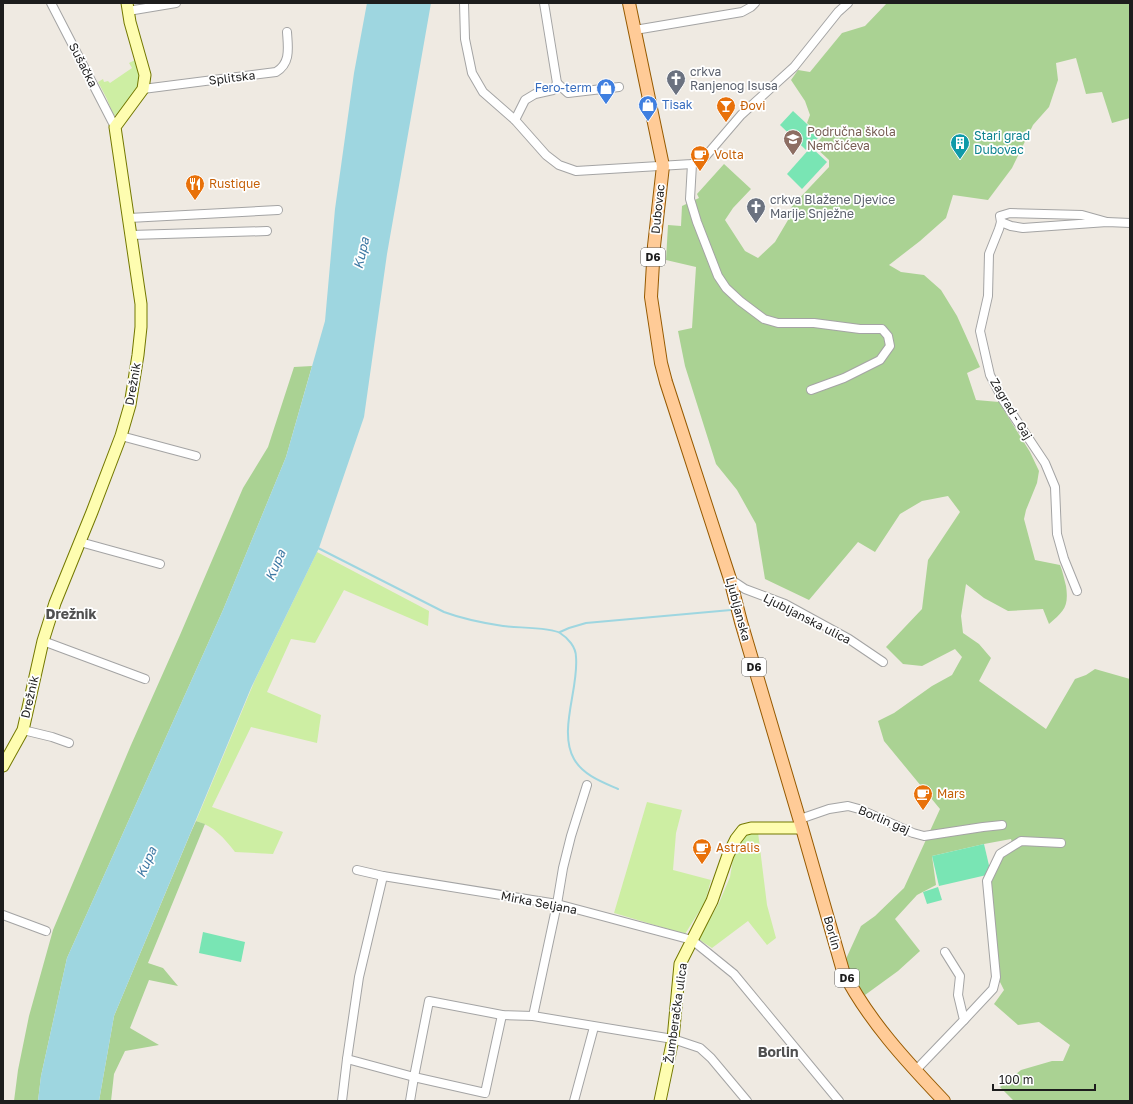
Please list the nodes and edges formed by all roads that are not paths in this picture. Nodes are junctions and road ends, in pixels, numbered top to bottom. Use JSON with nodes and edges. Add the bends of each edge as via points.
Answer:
{"nodes":[{"id":1,"x":52,"y":3,"type":"edge"},
{"id":2,"x":176,"y":3,"type":"edge"},
{"id":3,"x":464,"y":3,"type":"edge"},
{"id":4,"x":544,"y":3,"type":"edge"},
{"id":5,"x":629,"y":3,"type":"edge"},
{"id":6,"x":755,"y":3,"type":"edge"},
{"id":7,"x":848,"y":3,"type":"edge"},
{"id":8,"x":127,"y":7,"type":"edge"},
{"id":9,"x":635,"y":30,"type":"junction"},
{"id":10,"x":288,"y":32,"type":"dead end"},
{"id":11,"x":557,"y":83,"type":"junction"},
{"id":12,"x":619,"y":87,"type":"dead end"},
{"id":13,"x":143,"y":89,"type":"junction"},
{"id":14,"x":515,"y":120,"type":"junction"},
{"id":15,"x":114,"y":127,"type":"junction"},
{"id":16,"x":692,"y":164,"type":"junction"},
{"id":17,"x":663,"y":166,"type":"junction"},
{"id":18,"x":278,"y":210,"type":"dead end"},
{"id":19,"x":129,"y":218,"type":"junction"},
{"id":20,"x":1000,"y":219,"type":"junction"},
{"id":21,"x":1107,"y":222,"type":"junction"},
{"id":22,"x":1130,"y":223,"type":"edge"},
{"id":23,"x":267,"y":231,"type":"dead end"},
{"id":24,"x":131,"y":236,"type":"junction"},
{"id":25,"x":811,"y":390,"type":"dead end"},
{"id":26,"x":120,"y":436,"type":"junction"},
{"id":27,"x":196,"y":456,"type":"dead end"},
{"id":28,"x":707,"y":506,"type":"joint"},
{"id":29,"x":80,"y":542,"type":"junction"},
{"id":30,"x":160,"y":564,"type":"dead end"},
{"id":31,"x":730,"y":579,"type":"junction"},
{"id":32,"x":1077,"y":591,"type":"dead end"},
{"id":33,"x":43,"y":641,"type":"junction"},
{"id":34,"x":883,"y":662,"type":"dead end"},
{"id":35,"x":145,"y":679,"type":"dead end"},
{"id":36,"x":23,"y":730,"type":"junction"},
{"id":37,"x":69,"y":743,"type":"dead end"},
{"id":38,"x":3,"y":766,"type":"edge"},
{"id":39,"x":587,"y":785,"type":"dead end"},
{"id":40,"x":801,"y":824,"type":"junction"},
{"id":41,"x":1002,"y":825,"type":"dead end"},
{"id":42,"x":1061,"y":843,"type":"dead end"},
{"id":43,"x":357,"y":870,"type":"dead end"},
{"id":44,"x":383,"y":876,"type":"junction"},
{"id":45,"x":557,"y":904,"type":"junction"},
{"id":46,"x":3,"y":915,"type":"edge"},
{"id":47,"x":46,"y":931,"type":"dead end"},
{"id":48,"x":692,"y":940,"type":"junction"},
{"id":49,"x":945,"y":952,"type":"dead end"},
{"id":50,"x":502,"y":1015,"type":"junction"},
{"id":51,"x":533,"y":1016,"type":"junction"},
{"id":52,"x":964,"y":1020,"type":"junction"},
{"id":53,"x":594,"y":1027,"type":"junction"},
{"id":54,"x":673,"y":1039,"type":"junction"},
{"id":55,"x":347,"y":1059,"type":"junction"},
{"id":56,"x":915,"y":1071,"type":"junction"},
{"id":57,"x":414,"y":1077,"type":"junction"},
{"id":58,"x":342,"y":1101,"type":"edge"},
{"id":59,"x":410,"y":1101,"type":"edge"},
{"id":60,"x":574,"y":1101,"type":"edge"},
{"id":61,"x":660,"y":1101,"type":"edge"},
{"id":62,"x":747,"y":1101,"type":"edge"},
{"id":63,"x":839,"y":1101,"type":"edge"},
{"id":64,"x":944,"y":1101,"type":"edge"}],
"edges":[{"from":1,"to":15,"type":"street","name":"Sušačka"},
{"from":2,"to":8,"type":"street"},
{"from":3,"to":14,"type":"street","via":[[465,39],[472,73],[483,92]]},
{"from":4,"to":11,"type":"street"},
{"from":5,"to":9,"type":"main road","name":"Dubovac","number":"D6"},
{"from":6,"to":9,"type":"street","via":[[742,12]]},
{"from":7,"to":16,"type":"street","via":[[794,67],[741,115],[704,157]]},
{"from":8,"to":13,"type":"street","via":[[145,74]]},
{"from":9,"to":17,"type":"main road","name":"Dubovac","number":"D6"},
{"from":10,"to":13,"type":"street","name":"Splitska","via":[[288,56],[284,68],[276,72]]},
{"from":11,"to":12,"type":"street","via":[[568,93]]},
{"from":11,"to":14,"type":"street","via":[[553,90],[535,94],[526,100]]},
{"from":13,"to":15,"type":"street"},
{"from":14,"to":17,"type":"street","via":[[546,155],[559,165],[576,171]]},
{"from":15,"to":19,"type":"street","name":"Drežnik"},
{"from":16,"to":17,"type":"street"},
{"from":16,"to":25,"type":"street","via":[[690,199],[699,228],[718,276],[740,301],[764,319],[778,323],[814,323],[882,329],[888,336],[890,346],[880,360],[844,378]]},
{"from":17,"to":28,"type":"main road","name":"Dubovac","number":"D6","via":[[651,297],[666,382]]},
{"from":18,"to":19,"type":"street"},
{"from":19,"to":24,"type":"street","name":"Drežnik"},
{"from":20,"to":21,"type":"street","via":[[1011,226],[1023,228]]},
{"from":20,"to":21,"type":"street","via":[[1010,213],[1082,215]]},
{"from":20,"to":32,"type":"street","name":"Zagrad - Gaj","via":[[989,254],[988,296],[980,331],[990,376],[1045,463],[1055,487],[1057,534]]},
{"from":21,"to":22,"type":"street"},
{"from":23,"to":24,"type":"street"},
{"from":24,"to":26,"type":"street","name":"Drežnik","via":[[141,304],[141,327],[130,405]]},
{"from":26,"to":27,"type":"street"},
{"from":26,"to":29,"type":"street","name":"Drežnik"},
{"from":28,"to":31,"type":"main road","name":"Ljubljanska","number":"D6"},
{"from":29,"to":30,"type":"street"},
{"from":29,"to":33,"type":"street","name":"Drežnik","via":[[55,603]]},
{"from":31,"to":34,"type":"street","name":"Ljubljanska ulica","via":[[745,589],[785,604],[849,639]]},
{"from":31,"to":40,"type":"main road","name":"Ljubljanska","number":"D6"},
{"from":33,"to":35,"type":"street"},
{"from":33,"to":36,"type":"street","name":"Drežnik"},
{"from":36,"to":37,"type":"street","name":"Drežnik"},
{"from":36,"to":38,"type":"street","name":"Drežnik"},
{"from":39,"to":45,"type":"street","via":[[571,836]]},
{"from":40,"to":41,"type":"street","name":"Borlin gaj","via":[[828,810],[848,806],[924,836]]},
{"from":40,"to":48,"type":"street","name":"Žumberačka ulica","via":[[742,830],[728,855],[712,901]]},
{"from":40,"to":56,"type":"main road","name":"Borlin","number":"D6","via":[[844,971],[865,1009]]},
{"from":42,"to":52,"type":"street","via":[[1021,841],[1000,854],[987,881],[996,977],[993,989]]},
{"from":43,"to":44,"type":"street","name":"Mirka Seljana"},
{"from":44,"to":45,"type":"street","name":"Mirka Seljana"},
{"from":44,"to":55,"type":"street","via":[[359,978]]},
{"from":45,"to":48,"type":"street","name":"Mirka Seljana"},
{"from":45,"to":51,"type":"street"},
{"from":46,"to":47,"type":"street"},
{"from":48,"to":54,"type":"street","name":"Žumberačka ulica","via":[[680,964]]},
{"from":48,"to":63,"type":"street","via":[[734,974]]},
{"from":49,"to":52,"type":"street","via":[[960,976],[958,995]]},
{"from":50,"to":51,"type":"street"},
{"from":50,"to":57,"type":"street","via":[[429,1001]]},
{"from":50,"to":57,"type":"street","via":[[485,1093]]},
{"from":51,"to":53,"type":"street"},
{"from":52,"to":56,"type":"street"},
{"from":53,"to":54,"type":"street"},
{"from":53,"to":60,"type":"street"},
{"from":54,"to":61,"type":"street","name":"Žumberačka ulica"},
{"from":54,"to":62,"type":"street","via":[[700,1048]]},
{"from":55,"to":57,"type":"street"},
{"from":55,"to":58,"type":"street"},
{"from":56,"to":64,"type":"main road","name":"Borlin","number":"D6"},
{"from":57,"to":59,"type":"street"}]}
